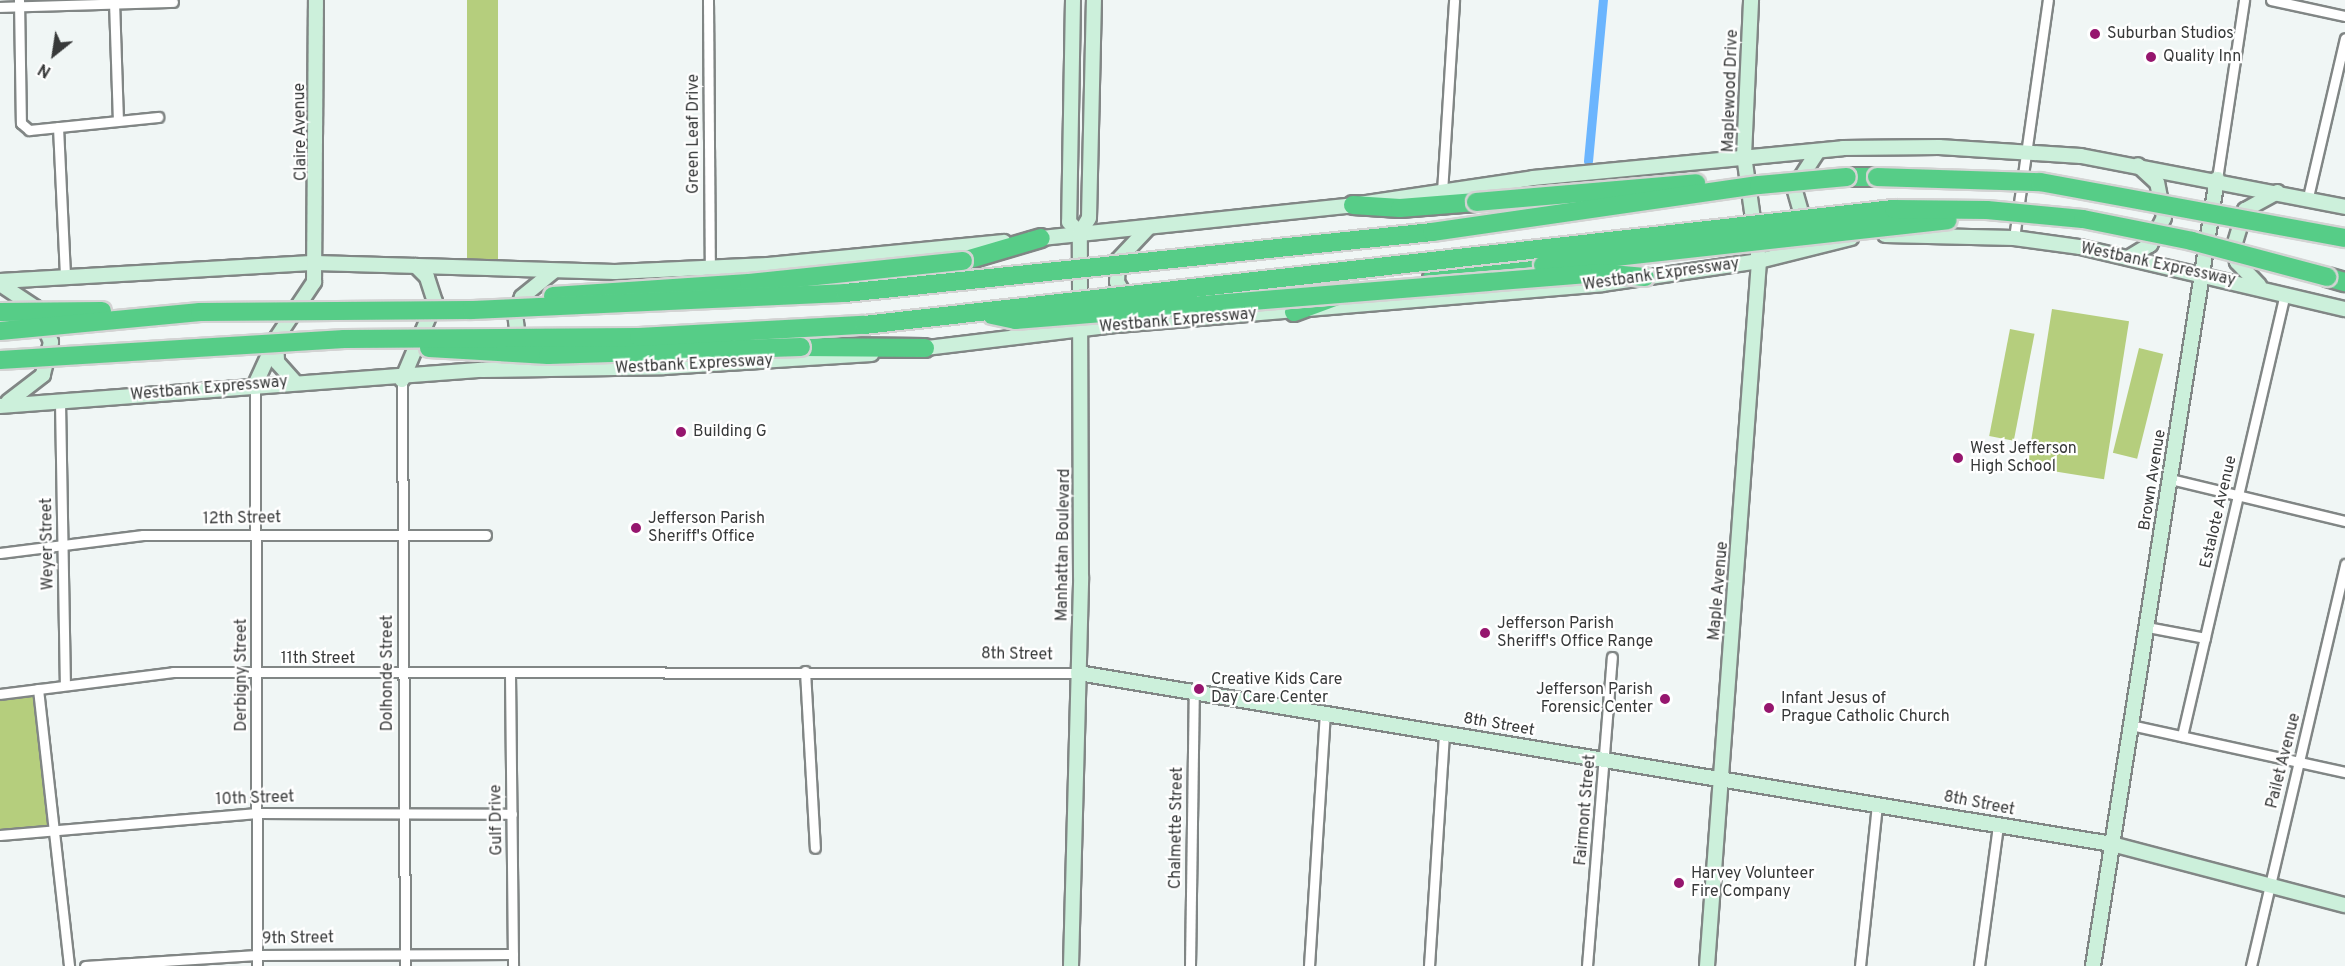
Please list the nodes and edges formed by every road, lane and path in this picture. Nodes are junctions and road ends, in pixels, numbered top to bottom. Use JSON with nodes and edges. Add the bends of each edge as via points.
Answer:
{"nodes":[{"id":1,"x":316,"y":0,"type":"edge"},
{"id":2,"x":708,"y":0,"type":"edge"},
{"id":3,"x":1073,"y":0,"type":"edge"},
{"id":4,"x":1094,"y":0,"type":"edge"},
{"id":5,"x":1454,"y":0,"type":"edge"},
{"id":6,"x":1751,"y":0,"type":"edge"},
{"id":7,"x":2048,"y":0,"type":"edge"},
{"id":8,"x":2244,"y":0,"type":"edge"},
{"id":9,"x":2271,"y":0,"type":"edge"},
{"id":10,"x":173,"y":2,"type":"dead end"},
{"id":11,"x":114,"y":3,"type":"edge"},
{"id":12,"x":19,"y":4,"type":"edge"},
{"id":13,"x":0,"y":7,"type":"edge"},
{"id":14,"x":2345,"y":16,"type":"edge"},
{"id":15,"x":2345,"y":38,"type":"edge"},
{"id":16,"x":1072,"y":99,"type":"junction"},
{"id":17,"x":158,"y":117,"type":"dead end"},
{"id":18,"x":118,"y":119,"type":"junction"},
{"id":19,"x":58,"y":127,"type":"junction"},
{"id":20,"x":1091,"y":144,"type":"junction"},
{"id":21,"x":1818,"y":151,"type":"junction"},
{"id":22,"x":2028,"y":152,"type":"junction"},
{"id":23,"x":1743,"y":156,"type":"junction"},
{"id":24,"x":2137,"y":164,"type":"junction"},
{"id":25,"x":1847,"y":177,"type":"junction"},
{"id":26,"x":2217,"y":179,"type":"junction"},
{"id":27,"x":2280,"y":191,"type":"junction"},
{"id":28,"x":2308,"y":197,"type":"junction"},
{"id":29,"x":1442,"y":198,"type":"junction"},
{"id":30,"x":1353,"y":205,"type":"joint"},
{"id":31,"x":2345,"y":207,"type":"edge"},
{"id":32,"x":1987,"y":210,"type":"junction"},
{"id":33,"x":1753,"y":220,"type":"joint"},
{"id":34,"x":1149,"y":227,"type":"junction"},
{"id":35,"x":1080,"y":233,"type":"junction"},
{"id":36,"x":1041,"y":238,"type":"junction"},
{"id":37,"x":2014,"y":238,"type":"junction"},
{"id":38,"x":2345,"y":238,"type":"edge"},
{"id":39,"x":1834,"y":242,"type":"junction"},
{"id":40,"x":2128,"y":258,"type":"junction"},
{"id":41,"x":1759,"y":261,"type":"junction"},
{"id":42,"x":315,"y":264,"type":"junction"},
{"id":43,"x":416,"y":266,"type":"junction"},
{"id":44,"x":710,"y":268,"type":"junction"},
{"id":45,"x":555,"y":271,"type":"junction"},
{"id":46,"x":2202,"y":275,"type":"junction"},
{"id":47,"x":1645,"y":277,"type":"junction"},
{"id":48,"x":65,"y":278,"type":"junction"},
{"id":49,"x":2345,"y":282,"type":"edge"},
{"id":50,"x":0,"y":283,"type":"edge"},
{"id":51,"x":2262,"y":288,"type":"junction"},
{"id":52,"x":2285,"y":293,"type":"junction"},
{"id":53,"x":2345,"y":309,"type":"edge"},
{"id":54,"x":471,"y":310,"type":"junction"},
{"id":55,"x":0,"y":312,"type":"edge"},
{"id":56,"x":200,"y":312,"type":"junction"},
{"id":57,"x":976,"y":312,"type":"junction"},
{"id":58,"x":1294,"y":312,"type":"junction"},
{"id":59,"x":1151,"y":322,"type":"junction"},
{"id":60,"x":1081,"y":330,"type":"junction"},
{"id":61,"x":0,"y":331,"type":"edge"},
{"id":62,"x":276,"y":339,"type":"junction"},
{"id":63,"x":344,"y":339,"type":"junction"},
{"id":64,"x":925,"y":348,"type":"junction"},
{"id":65,"x":59,"y":355,"type":"junction"},
{"id":66,"x":0,"y":360,"type":"edge"},
{"id":67,"x":0,"y":367,"type":"edge"},
{"id":68,"x":553,"y":369,"type":"junction"},
{"id":69,"x":402,"y":380,"type":"junction"},
{"id":70,"x":295,"y":382,"type":"junction"},
{"id":71,"x":255,"y":385,"type":"junction"},
{"id":72,"x":60,"y":402,"type":"junction"},
{"id":73,"x":0,"y":405,"type":"edge"},
{"id":74,"x":2170,"y":478,"type":"junction"},
{"id":75,"x":2237,"y":496,"type":"junction"},
{"id":76,"x":2345,"y":521,"type":"edge"},
{"id":77,"x":402,"y":534,"type":"junction"},
{"id":78,"x":255,"y":535,"type":"junction"},
{"id":79,"x":486,"y":535,"type":"dead end"},
{"id":80,"x":64,"y":545,"type":"junction"},
{"id":81,"x":0,"y":553,"type":"edge"},
{"id":82,"x":2345,"y":564,"type":"edge"},
{"id":83,"x":2147,"y":627,"type":"junction"},
{"id":84,"x":2205,"y":638,"type":"junction"},
{"id":85,"x":1612,"y":657,"type":"dead end"},
{"id":86,"x":637,"y":670,"type":"joint"},
{"id":87,"x":805,"y":671,"type":"junction"},
{"id":88,"x":257,"y":674,"type":"junction"},
{"id":89,"x":402,"y":674,"type":"junction"},
{"id":90,"x":510,"y":674,"type":"junction"},
{"id":91,"x":1078,"y":674,"type":"junction"},
{"id":92,"x":65,"y":685,"type":"junction"},
{"id":93,"x":38,"y":689,"type":"junction"},
{"id":94,"x":1194,"y":691,"type":"junction"},
{"id":95,"x":0,"y":694,"type":"edge"},
{"id":96,"x":1325,"y":713,"type":"junction"},
{"id":97,"x":2131,"y":725,"type":"junction"},
{"id":98,"x":1444,"y":733,"type":"junction"},
{"id":99,"x":2182,"y":736,"type":"junction"},
{"id":100,"x":1605,"y":759,"type":"junction"},
{"id":101,"x":2299,"y":762,"type":"junction"},
{"id":102,"x":2345,"y":772,"type":"edge"},
{"id":103,"x":1719,"y":778,"type":"junction"},
{"id":104,"x":1877,"y":803,"type":"junction"},
{"id":105,"x":257,"y":813,"type":"junction"},
{"id":106,"x":404,"y":813,"type":"junction"},
{"id":107,"x":512,"y":814,"type":"junction"},
{"id":108,"x":1998,"y":825,"type":"junction"},
{"id":109,"x":52,"y":828,"type":"junction"},
{"id":110,"x":0,"y":834,"type":"edge"},
{"id":111,"x":2112,"y":844,"type":"junction"},
{"id":112,"x":815,"y":848,"type":"dead end"},
{"id":113,"x":2269,"y":884,"type":"junction"},
{"id":114,"x":2345,"y":905,"type":"edge"},
{"id":115,"x":405,"y":954,"type":"junction"},
{"id":116,"x":513,"y":954,"type":"junction"},
{"id":117,"x":257,"y":955,"type":"junction"},
{"id":118,"x":69,"y":966,"type":"edge"},
{"id":119,"x":85,"y":966,"type":"edge"},
{"id":120,"x":257,"y":966,"type":"edge"},
{"id":121,"x":405,"y":966,"type":"edge"},
{"id":122,"x":513,"y":966,"type":"edge"},
{"id":123,"x":1071,"y":966,"type":"edge"},
{"id":124,"x":1190,"y":966,"type":"edge"},
{"id":125,"x":1309,"y":966,"type":"edge"},
{"id":126,"x":1429,"y":966,"type":"edge"},
{"id":127,"x":1587,"y":966,"type":"edge"},
{"id":128,"x":1707,"y":966,"type":"edge"},
{"id":129,"x":1860,"y":966,"type":"edge"},
{"id":130,"x":1979,"y":966,"type":"edge"},
{"id":131,"x":2094,"y":966,"type":"edge"},
{"id":132,"x":2251,"y":966,"type":"edge"}],
"edges":[{"from":1,"to":42,"type":"main road","name":"Claire Avenue"},
{"from":2,"to":44,"type":"street","name":"Green Leaf Drive"},
{"from":3,"to":16,"type":"main road","name":"Manhattan Boulevard"},
{"from":4,"to":20,"type":"main road","name":"Manhattan Boulevard"},
{"from":5,"to":29,"type":"street"},
{"from":6,"to":23,"type":"main road","name":"Maplewood Drive"},
{"from":7,"to":22,"type":"street"},
{"from":8,"to":26,"type":"street","name":"Brown Avenue"},
{"from":9,"to":14,"type":"street"},
{"from":10,"to":11,"type":"street"},
{"from":11,"to":12,"type":"street"},
{"from":11,"to":18,"type":"street"},
{"from":12,"to":13,"type":"street"},
{"from":12,"to":19,"type":"street","via":[[25,126]]},
{"from":15,"to":28,"type":"street"},
{"from":16,"to":20,"type":"main road","via":[[1083,113],[1084,138]]},
{"from":16,"to":35,"type":"main road","name":"Manhattan Boulevard","via":[[1069,222]]},
{"from":17,"to":18,"type":"street"},
{"from":18,"to":19,"type":"street"},
{"from":19,"to":48,"type":"street"},
{"from":20,"to":35,"type":"main road","name":"Manhattan Boulevard","via":[[1089,218]]},
{"from":21,"to":22,"type":"main road","via":[[1939,147]]},
{"from":21,"to":23,"type":"main road"},
{"from":21,"to":39,"type":"main road","via":[[1794,188],[1794,201],[1800,221]]},
{"from":22,"to":24,"type":"main road"},
{"from":22,"to":37,"type":"street"},
{"from":23,"to":29,"type":"main road"},
{"from":23,"to":33,"type":"main road","name":"Maplewood Drive"},
{"from":24,"to":26,"type":"main road"},
{"from":24,"to":40,"type":"main road","via":[[2157,183],[2164,218],[2150,245]]},
{"from":25,"to":29,"type":"highway","bridge":true,"via":[[1795,174]]},
{"from":25,"to":38,"type":"highway","bridge":true,"via":[[2040,182]]},
{"from":25,"to":54,"type":"highway","bridge":true,"via":[[1760,184],[1432,232],[845,293]]},
{"from":26,"to":27,"type":"main road"},
{"from":26,"to":46,"type":"main road","name":"Brown Avenue"},
{"from":27,"to":28,"type":"main road"},
{"from":27,"to":51,"type":"main road","via":[[2245,210],[2234,246],[2244,272]]},
{"from":28,"to":31,"type":"main road"},
{"from":29,"to":30,"type":"highway"},
{"from":30,"to":34,"type":"main road"},
{"from":32,"to":49,"type":"highway","name":"Westbank Expressway","bridge":true,"via":[[2126,226]]},
{"from":32,"to":57,"type":"highway","name":"Westbank Expressway","bridge":true,"via":[[1803,215]]},
{"from":32,"to":58,"type":"highway","bridge":true,"via":[[1959,220],[1368,286]]},
{"from":33,"to":41,"type":"main road","name":"Maple Avenue"},
{"from":34,"to":35,"type":"main road"},
{"from":34,"to":59,"type":"main road","via":[[1122,251],[1116,274],[1126,298]]},
{"from":35,"to":36,"type":"main road"},
{"from":35,"to":60,"type":"main road","name":"Manhattan Boulevard"},
{"from":36,"to":44,"type":"main road"},
{"from":36,"to":54,"type":"highway","bridge":true,"via":[[963,261],[773,281],[493,301]]},
{"from":37,"to":39,"type":"main road","name":"Westbank Expressway","via":[[1895,234]]},
{"from":37,"to":40,"type":"main road","name":"Westbank Expressway"},
{"from":39,"to":41,"type":"main road","name":"Westbank Expressway"},
{"from":40,"to":46,"type":"main road","name":"Westbank Expressway"},
{"from":41,"to":47,"type":"main road","name":"Westbank Expressway"},
{"from":41,"to":103,"type":"main road","name":"Maple Avenue","via":[[1752,414]]},
{"from":42,"to":43,"type":"main road"},
{"from":42,"to":48,"type":"main road"},
{"from":42,"to":62,"type":"main road","name":"Claire Avenue","via":[[304,302]]},
{"from":43,"to":45,"type":"main road"},
{"from":43,"to":69,"type":"main road","via":[[427,277],[435,302]]},
{"from":44,"to":45,"type":"main road"},
{"from":45,"to":68,"type":"main road","via":[[522,297],[514,336],[530,357]]},
{"from":46,"to":51,"type":"main road","name":"Westbank Expressway"},
{"from":46,"to":74,"type":"main road","name":"Brown Avenue"},
{"from":47,"to":57,"type":"highway","bridge":true,"via":[[1600,273],[1015,320]]},
{"from":47,"to":58,"type":"main road","name":"Westbank Expressway"},
{"from":48,"to":50,"type":"main road"},
{"from":50,"to":73,"type":"main road","via":[[41,315],[51,352],[47,369],[31,388]]},
{"from":51,"to":52,"type":"main road","name":"Westbank Expressway"},
{"from":52,"to":53,"type":"main road","name":"Westbank Expressway"},
{"from":52,"to":75,"type":"street","name":"Estalote Avenue"},
{"from":54,"to":56,"type":"highway","bridge":true},
{"from":55,"to":56,"type":"highway","bridge":true},
{"from":56,"to":61,"type":"highway","bridge":true},
{"from":57,"to":63,"type":"highway","name":"Westbank Expressway","bridge":true,"via":[[864,325],[639,337]]},
{"from":58,"to":59,"type":"main road","name":"Westbank Expressway"},
{"from":59,"to":60,"type":"main road","name":"Westbank Expressway"},
{"from":60,"to":64,"type":"main road","name":"Westbank Expressway"},
{"from":60,"to":91,"type":"main road","name":"Manhattan Boulevard"},
{"from":62,"to":70,"type":"main road","via":[[277,362]]},
{"from":62,"to":71,"type":"main road","name":"Claire Avenue"},
{"from":63,"to":64,"type":"highway","bridge":true,"via":[[548,355],[801,347]]},
{"from":63,"to":65,"type":"highway","name":"Westbank Expressway","bridge":true},
{"from":64,"to":68,"type":"main road","name":"Westbank Expressway","via":[[682,366]]},
{"from":65,"to":66,"type":"highway","name":"Westbank Expressway","bridge":true},
{"from":65,"to":67,"type":"highway","bridge":true},
{"from":68,"to":69,"type":"main road","name":"Westbank Expressway"},
{"from":69,"to":70,"type":"main road","name":"Westbank Expressway"},
{"from":69,"to":77,"type":"street","name":"Dolhonde Street"},
{"from":70,"to":71,"type":"main road","name":"Westbank Expressway"},
{"from":71,"to":72,"type":"main road","name":"Westbank Expressway"},
{"from":71,"to":78,"type":"street","name":"Derbigny Street"},
{"from":72,"to":73,"type":"main road","name":"Westbank Expressway"},
{"from":72,"to":80,"type":"street","name":"Weyer Street"},
{"from":74,"to":75,"type":"street"},
{"from":74,"to":83,"type":"main road","name":"Brown Avenue"},
{"from":75,"to":76,"type":"street"},
{"from":75,"to":84,"type":"street","name":"Estalote Avenue"},
{"from":77,"to":78,"type":"street","name":"12th Street"},
{"from":77,"to":79,"type":"street","name":"12th Street"},
{"from":77,"to":89,"type":"street","name":"Dolhonde Street"},
{"from":78,"to":80,"type":"street","name":"12th Street","via":[[142,535]]},
{"from":78,"to":88,"type":"street","name":"Derbigny Street"},
{"from":80,"to":81,"type":"street","name":"12th Street"},
{"from":80,"to":92,"type":"street","name":"Weyer Street"},
{"from":82,"to":101,"type":"street","name":"Pailet Avenue"},
{"from":83,"to":84,"type":"street"},
{"from":83,"to":97,"type":"main road","name":"Brown Avenue"},
{"from":84,"to":99,"type":"street","name":"Estalote Avenue"},
{"from":85,"to":100,"type":"street","name":"Fairmont Street"},
{"from":86,"to":87,"type":"street","name":"8th Street"},
{"from":86,"to":90,"type":"street","name":"11th Street"},
{"from":87,"to":91,"type":"street","name":"8th Street"},
{"from":87,"to":112,"type":"street"},
{"from":88,"to":89,"type":"street","name":"11th Street"},
{"from":88,"to":92,"type":"street","name":"11th Street","via":[[173,672]]},
{"from":88,"to":105,"type":"street","name":"Derbigny Street"},
{"from":89,"to":90,"type":"street","name":"11th Street"},
{"from":89,"to":106,"type":"street","name":"Dolhonde Street"},
{"from":90,"to":107,"type":"street","name":"Gulf Drive"},
{"from":91,"to":94,"type":"main road","name":"8th Street"},
{"from":91,"to":123,"type":"main road","name":"Manhattan Boulevard"},
{"from":92,"to":93,"type":"street","name":"11th Street"},
{"from":93,"to":95,"type":"street","name":"11th Street"},
{"from":93,"to":109,"type":"street"},
{"from":94,"to":96,"type":"main road","name":"8th Street"},
{"from":94,"to":124,"type":"street","name":"Chalmette Street"},
{"from":96,"to":98,"type":"main road","name":"8th Street"},
{"from":96,"to":125,"type":"street"},
{"from":97,"to":99,"type":"street"},
{"from":97,"to":111,"type":"main road","name":"Brown Avenue"},
{"from":98,"to":100,"type":"main road","name":"8th Street"},
{"from":98,"to":126,"type":"street"},
{"from":99,"to":101,"type":"street"},
{"from":100,"to":103,"type":"main road","name":"8th Street"},
{"from":100,"to":127,"type":"street","name":"Fairmont Street"},
{"from":101,"to":102,"type":"street"},
{"from":101,"to":113,"type":"street","name":"Pailet Avenue"},
{"from":103,"to":104,"type":"main road","name":"8th Street"},
{"from":103,"to":128,"type":"main road","name":"Maple Avenue"},
{"from":104,"to":108,"type":"main road","name":"8th Street"},
{"from":104,"to":129,"type":"street"},
{"from":105,"to":106,"type":"street","name":"10th Street"},
{"from":105,"to":109,"type":"street","name":"10th Street"},
{"from":105,"to":117,"type":"street","name":"Derbigny Street"},
{"from":106,"to":107,"type":"street","name":"10th Street"},
{"from":106,"to":115,"type":"street","name":"Dolhonde Street"},
{"from":107,"to":116,"type":"street","name":"Gulf Drive"},
{"from":108,"to":111,"type":"main road","name":"8th Street"},
{"from":108,"to":130,"type":"street"},
{"from":109,"to":110,"type":"street","name":"10th Street"},
{"from":109,"to":118,"type":"street"},
{"from":111,"to":113,"type":"main road","name":"8th Street"},
{"from":111,"to":131,"type":"main road","name":"Brown Avenue"},
{"from":113,"to":114,"type":"main road","name":"8th Street"},
{"from":113,"to":132,"type":"street","name":"Pailet Avenue"},
{"from":115,"to":116,"type":"street","name":"9th Street"},
{"from":115,"to":117,"type":"street","name":"9th Street"},
{"from":115,"to":121,"type":"street","name":"Dolhonde Street"},
{"from":116,"to":122,"type":"street","name":"Gulf Drive"},
{"from":117,"to":119,"type":"street","name":"9th Street"},
{"from":117,"to":120,"type":"street","name":"Derbigny Street"}]}
